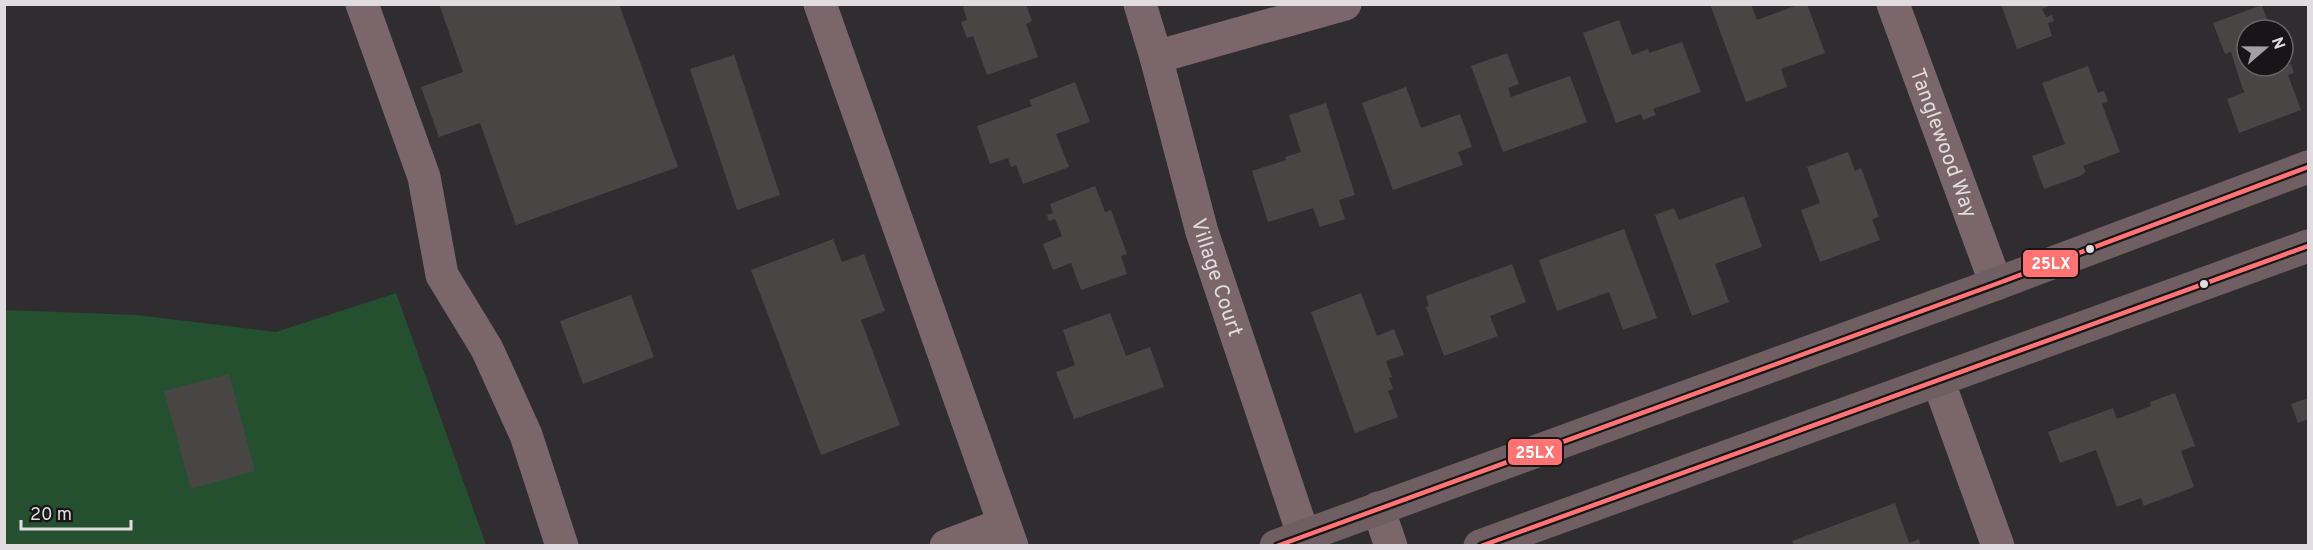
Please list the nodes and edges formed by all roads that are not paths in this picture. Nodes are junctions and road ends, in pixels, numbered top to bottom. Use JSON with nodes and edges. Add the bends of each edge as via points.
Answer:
{"nodes":[{"id":1,"x":362,"y":4,"type":"edge"},
{"id":2,"x":820,"y":4,"type":"edge"},
{"id":3,"x":1140,"y":4,"type":"edge"},
{"id":4,"x":1345,"y":4,"type":"edge"},
{"id":5,"x":1893,"y":4,"type":"edge"},
{"id":6,"x":1156,"y":57,"type":"junction"},
{"id":7,"x":2308,"y":167,"type":"edge"},
{"id":8,"x":2308,"y":246,"type":"edge"},
{"id":9,"x":1996,"y":284,"type":"junction"},
{"id":10,"x":1938,"y":380,"type":"junction"},
{"id":11,"x":1378,"y":508,"type":"junction"},
{"id":12,"x":1008,"y":535,"type":"edge"},
{"id":13,"x":1295,"y":542,"type":"edge"},
{"id":14,"x":562,"y":546,"type":"edge"},
{"id":15,"x":946,"y":546,"type":"edge"},
{"id":16,"x":1391,"y":546,"type":"edge"},
{"id":17,"x":1480,"y":546,"type":"edge"},
{"id":18,"x":1998,"y":546,"type":"edge"}],
"edges":[{"from":1,"to":14,"type":"street","via":[[424,177],[442,275],[487,349],[526,435]]},
{"from":2,"to":12,"type":"street"},
{"from":3,"to":6,"type":"street","name":"Village Court"},
{"from":4,"to":6,"type":"street"},
{"from":5,"to":9,"type":"street","name":"Tanglewood Way"},
{"from":6,"to":13,"type":"street","name":"Village Court","via":[[1202,232]]},
{"from":7,"to":9,"type":"main road"},
{"from":8,"to":10,"type":"main road"},
{"from":9,"to":11,"type":"main road"},
{"from":10,"to":17,"type":"main road"},
{"from":10,"to":18,"type":"street"},
{"from":11,"to":13,"type":"main road"},
{"from":11,"to":16,"type":"street"},
{"from":12,"to":15,"type":"street"}]}
